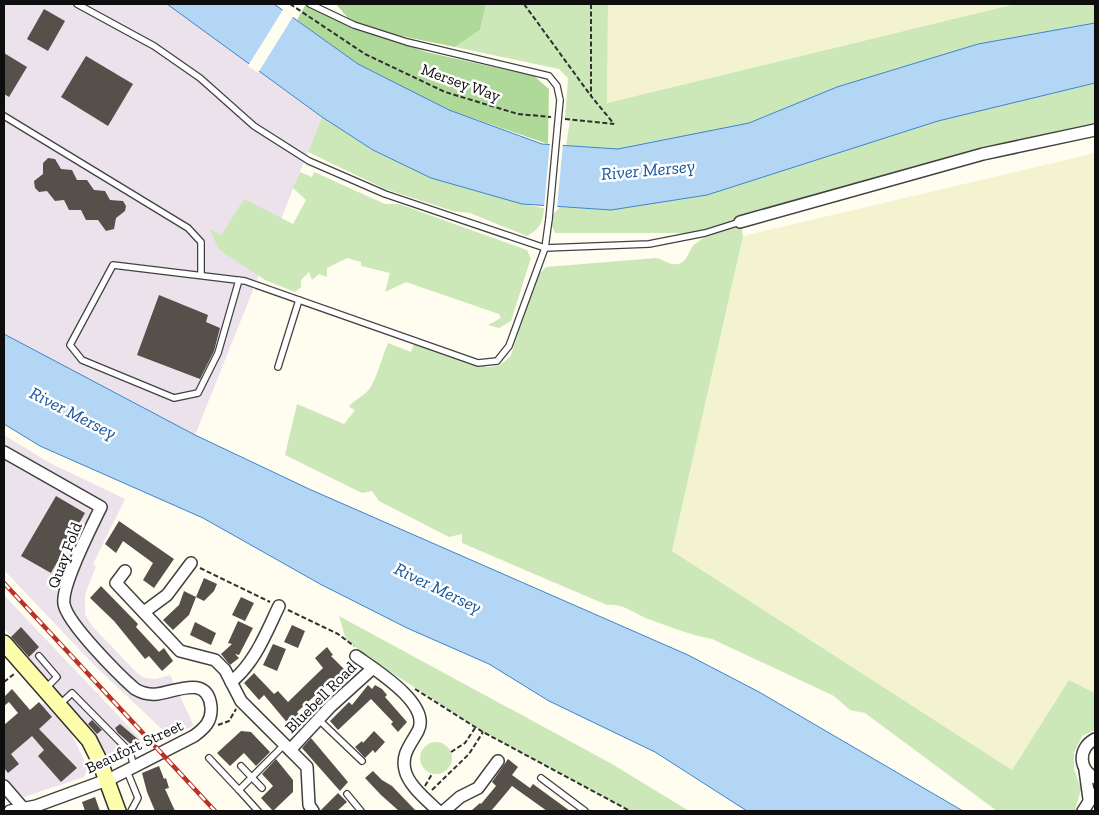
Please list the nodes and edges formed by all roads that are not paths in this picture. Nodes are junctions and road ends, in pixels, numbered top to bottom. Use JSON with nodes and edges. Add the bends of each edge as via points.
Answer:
{"nodes":[{"id":1,"x":77,"y":4,"type":"edge"},
{"id":2,"x":310,"y":4,"type":"edge"},
{"id":3,"x":4,"y":116,"type":"edge"},
{"id":4,"x":1095,"y":130,"type":"edge"},
{"id":5,"x":740,"y":222,"type":"joint"},
{"id":6,"x":546,"y":248,"type":"junction"},
{"id":7,"x":201,"y":275,"type":"junction"},
{"id":8,"x":239,"y":280,"type":"junction"},
{"id":9,"x":300,"y":300,"type":"junction"},
{"id":10,"x":278,"y":366,"type":"dead end"},
{"id":11,"x":4,"y":452,"type":"edge"},
{"id":12,"x":192,"y":564,"type":"dead end"},
{"id":13,"x":125,"y":571,"type":"dead end"},
{"id":14,"x":279,"y":606,"type":"dead end"},
{"id":15,"x":144,"y":612,"type":"junction"},
{"id":16,"x":4,"y":642,"type":"edge"},
{"id":17,"x":39,"y":656,"type":"dead end"},
{"id":18,"x":356,"y":656,"type":"dead end"},
{"id":19,"x":373,"y":668,"type":"junction"},
{"id":20,"x":231,"y":682,"type":"junction"},
{"id":21,"x":45,"y":689,"type":"junction"},
{"id":22,"x":59,"y":705,"type":"junction"},
{"id":23,"x":210,"y":719,"type":"joint"},
{"id":24,"x":319,"y":720,"type":"junction"},
{"id":25,"x":1095,"y":739,"type":"edge"},
{"id":26,"x":288,"y":747,"type":"junction"},
{"id":27,"x":209,"y":758,"type":"dead end"},
{"id":28,"x":362,"y":761,"type":"dead end"},
{"id":29,"x":498,"y":761,"type":"dead end"},
{"id":30,"x":241,"y":766,"type":"dead end"},
{"id":31,"x":130,"y":769,"type":"junction"},
{"id":32,"x":1085,"y":770,"type":"junction"},
{"id":33,"x":251,"y":777,"type":"junction"},
{"id":34,"x":541,"y":778,"type":"dead end"},
{"id":35,"x":1095,"y":778,"type":"edge"},
{"id":36,"x":107,"y":780,"type":"junction"},
{"id":37,"x":4,"y":786,"type":"edge"},
{"id":38,"x":262,"y":788,"type":"dead end"},
{"id":39,"x":238,"y":790,"type":"junction"},
{"id":40,"x":347,"y":794,"type":"dead end"},
{"id":41,"x":1092,"y":796,"type":"edge"},
{"id":42,"x":23,"y":808,"type":"junction"},
{"id":43,"x":37,"y":808,"type":"edge"},
{"id":44,"x":10,"y":811,"type":"edge"},
{"id":45,"x":118,"y":811,"type":"edge"},
{"id":46,"x":131,"y":811,"type":"edge"},
{"id":47,"x":258,"y":811,"type":"edge"},
{"id":48,"x":313,"y":811,"type":"edge"},
{"id":49,"x":361,"y":811,"type":"edge"},
{"id":50,"x":438,"y":811,"type":"edge"},
{"id":51,"x":444,"y":811,"type":"edge"},
{"id":52,"x":585,"y":811,"type":"edge"},
{"id":53,"x":1083,"y":811,"type":"edge"}],
"edges":[{"from":1,"to":6,"type":"lane","via":[[154,46],[200,78],[254,126],[309,161],[385,194]]},
{"from":2,"to":6,"type":"lane","bridge":true,"via":[[354,26],[407,42],[549,76],[558,86],[560,100]]},
{"from":3,"to":7,"type":"lane","via":[[188,228],[201,242]]},
{"from":4,"to":5,"type":"street","via":[[983,154]]},
{"from":5,"to":6,"type":"lane","via":[[705,233],[648,244]]},
{"from":6,"to":9,"type":"lane","via":[[509,346],[497,361],[478,363]]},
{"from":7,"to":8,"type":"lane"},
{"from":7,"to":8,"type":"lane","via":[[114,265],[70,345],[82,360],[174,398],[198,393],[218,353]]},
{"from":8,"to":9,"type":"lane"},
{"from":9,"to":10,"type":"lane"},
{"from":11,"to":23,"type":"street","name":"Quay Fold","via":[[101,506],[66,588],[64,604],[72,622],[135,689],[149,694],[188,686],[202,690],[210,702]]},
{"from":12,"to":15,"type":"street","via":[[166,595]]},
{"from":13,"to":15,"type":"street","via":[[116,583]]},
{"from":14,"to":20,"type":"street","via":[[252,660]]},
{"from":15,"to":20,"type":"street","via":[[180,651],[215,660]]},
{"from":16,"to":21,"type":"street"},
{"from":17,"to":21,"type":"lane","via":[[57,677]]},
{"from":18,"to":19,"type":"street"},
{"from":19,"to":24,"type":"street","name":"Bluebell Road"},
{"from":19,"to":50,"type":"street","via":[[411,699],[420,716],[419,729],[404,754],[404,768],[407,778]]},
{"from":20,"to":26,"type":"street","via":[[242,701]]},
{"from":21,"to":22,"type":"street"},
{"from":22,"to":31,"type":"lane","via":[[72,693],[130,752]]},
{"from":22,"to":36,"type":"street","via":[[88,740]]},
{"from":23,"to":31,"type":"street","name":"Beaufort Street","via":[[205,728],[194,736]]},
{"from":24,"to":26,"type":"street","name":"Bluebell Road"},
{"from":24,"to":28,"type":"lane"},
{"from":25,"to":32,"type":"street","via":[[1083,752]]},
{"from":26,"to":33,"type":"lane"},
{"from":26,"to":48,"type":"street","via":[[307,767],[309,805]]},
{"from":27,"to":39,"type":"lane"},
{"from":29,"to":51,"type":"street","via":[[478,788],[460,797]]},
{"from":30,"to":33,"type":"lane"},
{"from":31,"to":36,"type":"street","name":"Beaufort Street"},
{"from":31,"to":46,"type":"lane","via":[[138,798]]},
{"from":32,"to":35,"type":"street"},
{"from":32,"to":41,"type":"street"},
{"from":33,"to":38,"type":"lane"},
{"from":33,"to":39,"type":"lane"},
{"from":34,"to":52,"type":"lane"},
{"from":36,"to":43,"type":"street","name":"Beaufort Street"},
{"from":36,"to":45,"type":"street"},
{"from":37,"to":42,"type":"street"},
{"from":39,"to":47,"type":"lane"},
{"from":40,"to":49,"type":"lane"},
{"from":41,"to":53,"type":"street"},
{"from":42,"to":43,"type":"street","name":"Beaufort Street"},
{"from":42,"to":44,"type":"street","name":"Beaufort Street"}]}
